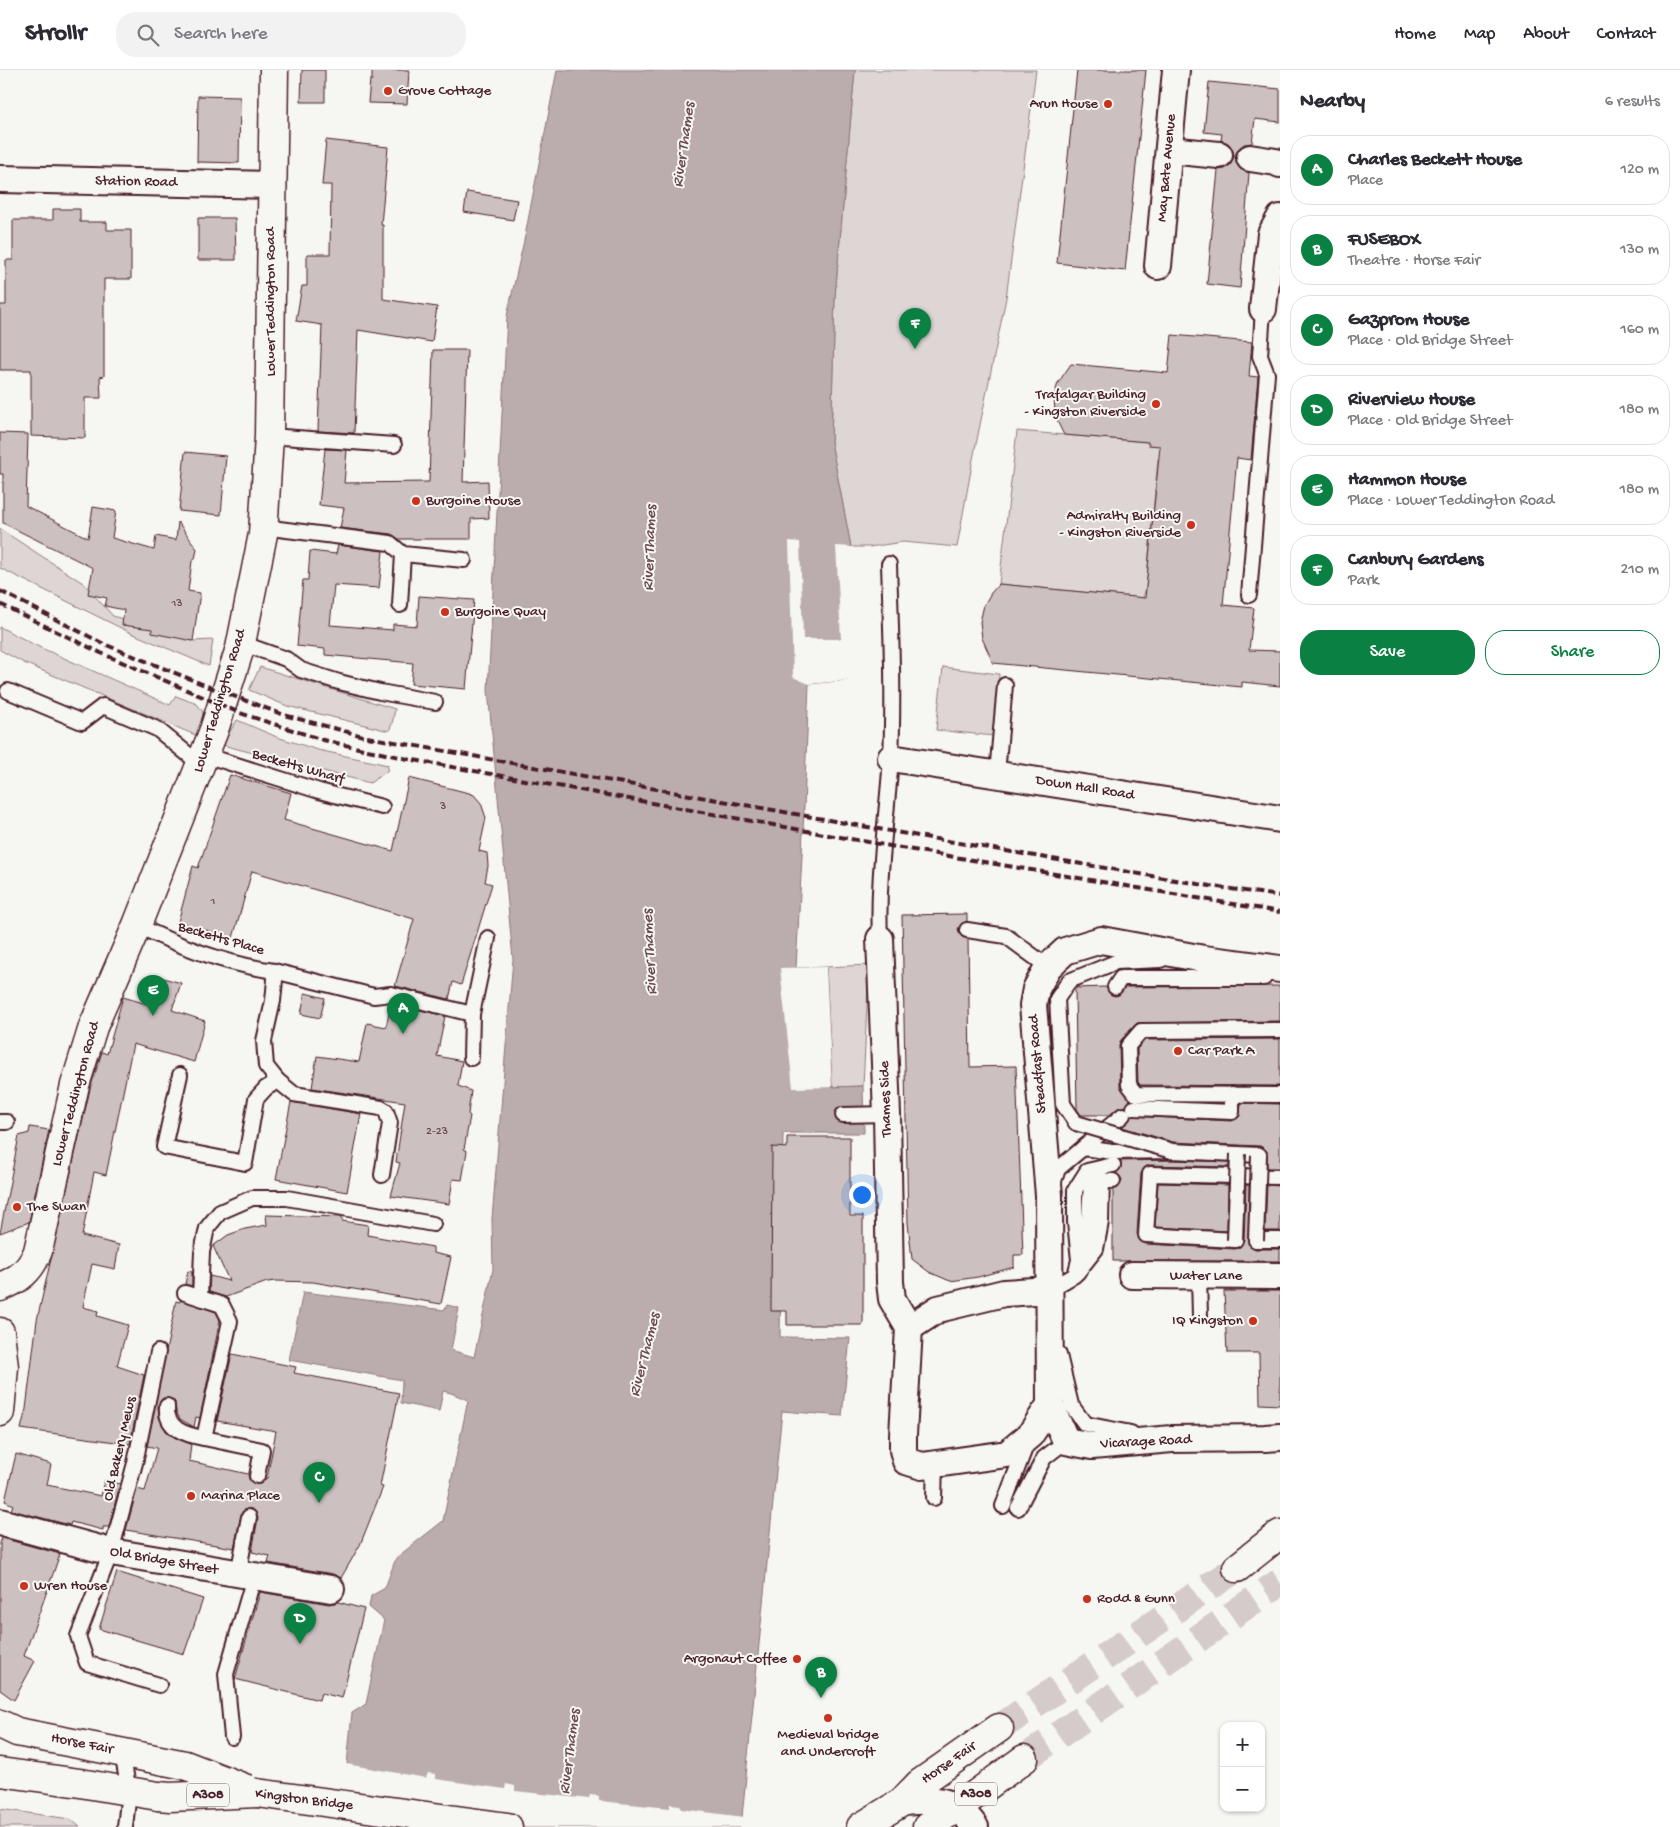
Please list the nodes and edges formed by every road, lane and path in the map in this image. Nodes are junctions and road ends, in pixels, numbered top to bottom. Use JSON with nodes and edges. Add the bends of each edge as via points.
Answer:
{"nodes":[{"id":1,"x":274,"y":70,"type":"edge"},
{"id":2,"x":1176,"y":70,"type":"edge"},
{"id":3,"x":1169,"y":150,"type":"junction"},
{"id":4,"x":1219,"y":155,"type":"dead end"},
{"id":5,"x":1250,"y":158,"type":"dead end"},
{"id":6,"x":1280,"y":164,"type":"edge"},
{"id":7,"x":0,"y":179,"type":"edge"},
{"id":8,"x":272,"y":185,"type":"junction"},
{"id":9,"x":1280,"y":218,"type":"edge"},
{"id":10,"x":1158,"y":266,"type":"dead end"},
{"id":11,"x":1264,"y":309,"type":"joint"},
{"id":12,"x":270,"y":436,"type":"junction"},
{"id":13,"x":394,"y":445,"type":"dead end"},
{"id":14,"x":263,"y":527,"type":"junction"},
{"id":15,"x":403,"y":554,"type":"junction"},
{"id":16,"x":464,"y":560,"type":"dead end"},
{"id":17,"x":889,"y":564,"type":"dead end"},
{"id":18,"x":1249,"y":595,"type":"dead end"},
{"id":19,"x":400,"y":605,"type":"dead end"},
{"id":20,"x":241,"y":644,"type":"junction"},
{"id":21,"x":1004,"y":685,"type":"dead end"},
{"id":22,"x":8,"y":691,"type":"dead end"},
{"id":23,"x":435,"y":702,"type":"dead end"},
{"id":24,"x":890,"y":758,"type":"junction"},
{"id":25,"x":203,"y":760,"type":"junction"},
{"id":26,"x":997,"y":774,"type":"junction"},
{"id":27,"x":382,"y":807,"type":"dead end"},
{"id":28,"x":1280,"y":819,"type":"edge"},
{"id":29,"x":137,"y":925,"type":"junction"},
{"id":30,"x":967,"y":930,"type":"dead end"},
{"id":31,"x":488,"y":938,"type":"dead end"},
{"id":32,"x":880,"y":939,"type":"joint"},
{"id":33,"x":1204,"y":959,"type":"junction"},
{"id":34,"x":1048,"y":967,"type":"junction"},
{"id":35,"x":1280,"y":968,"type":"edge"},
{"id":36,"x":274,"y":971,"type":"junction"},
{"id":37,"x":1280,"y":978,"type":"edge"},
{"id":38,"x":1115,"y":987,"type":"dead end"},
{"id":39,"x":472,"y":1014,"type":"junction"},
{"id":40,"x":1280,"y":1030,"type":"edge"},
{"id":41,"x":471,"y":1058,"type":"dead end"},
{"id":42,"x":180,"y":1075,"type":"dead end"},
{"id":43,"x":278,"y":1081,"type":"junction"},
{"id":44,"x":1232,"y":1094,"type":"junction"},
{"id":45,"x":1280,"y":1095,"type":"edge"},
{"id":46,"x":887,"y":1114,"type":"junction"},
{"id":47,"x":843,"y":1115,"type":"dead end"},
{"id":48,"x":1083,"y":1148,"type":"junction"},
{"id":49,"x":1172,"y":1151,"type":"junction"},
{"id":50,"x":1238,"y":1154,"type":"junction"},
{"id":51,"x":1113,"y":1165,"type":"dead end"},
{"id":52,"x":382,"y":1175,"type":"dead end"},
{"id":53,"x":1280,"y":1177,"type":"edge"},
{"id":54,"x":1108,"y":1181,"type":"dead end"},
{"id":55,"x":1049,"y":1195,"type":"junction"},
{"id":56,"x":432,"y":1224,"type":"dead end"},
{"id":57,"x":1280,"y":1240,"type":"edge"},
{"id":58,"x":1075,"y":1275,"type":"junction"},
{"id":59,"x":1132,"y":1275,"type":"dead end"},
{"id":60,"x":1199,"y":1276,"type":"junction"},
{"id":61,"x":1280,"y":1276,"type":"edge"},
{"id":62,"x":0,"y":1287,"type":"edge"},
{"id":63,"x":185,"y":1293,"type":"dead end"},
{"id":64,"x":200,"y":1297,"type":"junction"},
{"id":65,"x":1049,"y":1299,"type":"junction"},
{"id":66,"x":1200,"y":1316,"type":"dead end"},
{"id":67,"x":909,"y":1328,"type":"junction"},
{"id":68,"x":0,"y":1332,"type":"edge"},
{"id":69,"x":158,"y":1352,"type":"dead end"},
{"id":70,"x":1050,"y":1405,"type":"junction"},
{"id":71,"x":167,"y":1406,"type":"dead end"},
{"id":72,"x":0,"y":1412,"type":"edge"},
{"id":73,"x":1030,"y":1435,"type":"junction"},
{"id":74,"x":204,"y":1438,"type":"junction"},
{"id":75,"x":1172,"y":1439,"type":"junction"},
{"id":76,"x":1066,"y":1441,"type":"junction"},
{"id":77,"x":1275,"y":1441,"type":"edge"},
{"id":78,"x":935,"y":1464,"type":"junction"},
{"id":79,"x":257,"y":1476,"type":"dead end"},
{"id":80,"x":934,"y":1498,"type":"dead end"},
{"id":81,"x":1003,"y":1506,"type":"dead end"},
{"id":82,"x":1018,"y":1508,"type":"dead end"},
{"id":83,"x":249,"y":1517,"type":"dead end"},
{"id":84,"x":0,"y":1522,"type":"edge"},
{"id":85,"x":1280,"y":1534,"type":"edge"},
{"id":86,"x":111,"y":1552,"type":"junction"},
{"id":87,"x":1237,"y":1568,"type":"tunnel mouth"},
{"id":88,"x":246,"y":1575,"type":"junction"},
{"id":89,"x":331,"y":1589,"type":"dead end"},
{"id":90,"x":159,"y":1686,"type":"dead end"},
{"id":91,"x":0,"y":1724,"type":"edge"},
{"id":92,"x":999,"y":1728,"type":"tunnel mouth"},
{"id":93,"x":232,"y":1737,"type":"dead end"},
{"id":94,"x":122,"y":1752,"type":"junction"},
{"id":95,"x":1024,"y":1759,"type":"tunnel mouth"},
{"id":96,"x":0,"y":1772,"type":"edge"},
{"id":97,"x":129,"y":1792,"type":"junction"},
{"id":98,"x":257,"y":1793,"type":"junction"},
{"id":99,"x":902,"y":1802,"type":"junction"},
{"id":100,"x":966,"y":1818,"type":"edge"},
{"id":101,"x":126,"y":1827,"type":"edge"},
{"id":102,"x":508,"y":1827,"type":"edge"},
{"id":103,"x":862,"y":1827,"type":"edge"},
{"id":104,"x":927,"y":1827,"type":"edge"}],
"edges":[{"from":1,"to":8,"type":"street","name":"Lower Teddington Road"},
{"from":2,"to":3,"type":"street","name":"May Bate Avenue"},
{"from":3,"to":4,"type":"street"},
{"from":3,"to":10,"type":"street","name":"May Bate Avenue"},
{"from":5,"to":6,"type":"street"},
{"from":7,"to":8,"type":"street","name":"Station Road"},
{"from":8,"to":12,"type":"street","name":"Lower Teddington Road"},
{"from":9,"to":11,"type":"street","via":[[1271,234]]},
{"from":11,"to":18,"type":"lane","via":[[1260,356],[1267,374]]},
{"from":12,"to":13,"type":"lane"},
{"from":12,"to":14,"type":"street","name":"Lower Teddington Road"},
{"from":14,"to":15,"type":"lane","via":[[390,543]]},
{"from":14,"to":20,"type":"street","name":"Lower Teddington Road"},
{"from":15,"to":16,"type":"lane"},
{"from":15,"to":19,"type":"lane"},
{"from":17,"to":24,"type":"lane","name":"Thames Side","via":[[894,691]]},
{"from":20,"to":23,"type":"lane","via":[[280,657],[301,670],[339,682]]},
{"from":20,"to":25,"type":"street","name":"Lower Teddington Road"},
{"from":21,"to":26,"type":"lane"},
{"from":22,"to":25,"type":"lane","via":[[82,722],[103,706],[158,730]]},
{"from":24,"to":26,"type":"street","name":"Down Hall Road"},
{"from":24,"to":32,"type":"lane","name":"Thames Side","via":[[878,906]]},
{"from":25,"to":27,"type":"lane","name":"Becketts Wharf"},
{"from":25,"to":29,"type":"street","name":"Lower Teddington Road"},
{"from":26,"to":28,"type":"street","name":"Down Hall Road"},
{"from":29,"to":36,"type":"lane","name":"Becketts Place","via":[[177,944]]},
{"from":29,"to":62,"type":"street","name":"Lower Teddington Road","via":[[93,1027],[75,1085],[38,1251],[25,1274]]},
{"from":30,"to":34,"type":"lane","via":[[1006,936]]},
{"from":31,"to":39,"type":"lane"},
{"from":32,"to":46,"type":"street","name":"Thames Side"},
{"from":33,"to":34,"type":"street","name":"Steadfast Road","via":[[1101,940],[1065,951]]},
{"from":33,"to":35,"type":"street","name":"Steadfast Road"},
{"from":33,"to":49,"type":"lane","bridge":true,"via":[[1116,962],[1069,981],[1057,999],[1063,1104],[1076,1123]]},
{"from":34,"to":55,"type":"street","name":"Steadfast Road","via":[[1036,989],[1033,1005]]},
{"from":36,"to":39,"type":"lane","via":[[374,996],[392,994]]},
{"from":36,"to":43,"type":"lane","name":"Becketts Place","via":[[264,1041],[266,1066]]},
{"from":37,"to":38,"type":"lane","via":[[1121,978]]},
{"from":39,"to":41,"type":"lane"},
{"from":40,"to":44,"type":"lane","via":[[1142,1030],[1128,1046],[1129,1085],[1136,1094]]},
{"from":42,"to":43,"type":"lane","via":[[164,1147],[244,1163],[256,1099]]},
{"from":43,"to":52,"type":"lane","name":"Becketts Place","via":[[294,1094],[386,1111],[390,1123]]},
{"from":44,"to":45,"type":"lane"},
{"from":44,"to":48,"type":"lane","via":[[1232,1112],[1128,1111]]},
{"from":46,"to":47,"type":"lane"},
{"from":46,"to":67,"type":"street","name":"Thames Side","via":[[890,1282],[892,1299]]},
{"from":48,"to":49,"type":"lane","via":[[1113,1152]]},
{"from":48,"to":55,"type":"lane","via":[[1058,1169]]},
{"from":49,"to":50,"type":"lane"},
{"from":50,"to":53,"type":"lane","bridge":true,"via":[[1235,1240],[1146,1235],[1150,1174]]},
{"from":50,"to":57,"type":"lane","bridge":true,"via":[[1259,1155],[1256,1240]]},
{"from":51,"to":58,"type":"lane","via":[[1087,1171],[1076,1190],[1079,1260]]},
{"from":54,"to":58,"type":"lane","via":[[1096,1249]]},
{"from":55,"to":65,"type":"street","name":"Steadfast Road"},
{"from":56,"to":64,"type":"lane","via":[[287,1198],[252,1198],[220,1212],[207,1228],[202,1252]]},
{"from":58,"to":65,"type":"lane"},
{"from":59,"to":60,"type":"street","name":"Water Lane"},
{"from":60,"to":61,"type":"street","name":"Water Lane"},
{"from":60,"to":66,"type":"lane"},
{"from":63,"to":64,"type":"lane"},
{"from":64,"to":74,"type":"lane","via":[[222,1305],[230,1321]]},
{"from":65,"to":67,"type":"street","via":[[1004,1294],[938,1309]]},
{"from":65,"to":70,"type":"street","name":"Steadfast Road"},
{"from":65,"to":75,"type":"lane","via":[[1071,1405],[1086,1424]]},
{"from":67,"to":78,"type":"street","via":[[903,1450],[906,1461],[922,1466]]},
{"from":68,"to":72,"type":"street","via":[[4,1367]]},
{"from":69,"to":86,"type":"lane","name":"Old Bakery Mews","via":[[135,1463]]},
{"from":70,"to":73,"type":"street"},
{"from":70,"to":76,"type":"street"},
{"from":71,"to":74,"type":"lane","via":[[174,1428],[187,1435]]},
{"from":73,"to":78,"type":"street","via":[[1007,1454]]},
{"from":73,"to":81,"type":"lane"},
{"from":74,"to":79,"type":"lane","via":[[262,1450]]},
{"from":75,"to":76,"type":"street","name":"Vicarage Road","via":[[1092,1446]]},
{"from":75,"to":77,"type":"street","name":"Vicarage Road"},
{"from":76,"to":82,"type":"lane","via":[[1044,1458]]},
{"from":78,"to":80,"type":"lane"},
{"from":83,"to":88,"type":"lane"},
{"from":84,"to":86,"type":"street","name":"Old Bridge Street"},
{"from":85,"to":87,"type":"street"},
{"from":86,"to":88,"type":"street","name":"Old Bridge Street"},
{"from":86,"to":90,"type":"lane","name":"Old Bakery Mews","via":[[78,1636],[87,1663]]},
{"from":88,"to":89,"type":"street","name":"Old Bridge Street"},
{"from":88,"to":93,"type":"lane","via":[[226,1674]]},
{"from":91,"to":94,"type":"street","name":"Horse Fair","number":"A308","via":[[18,1732]]},
{"from":92,"to":99,"type":"street","name":"Horse Fair","number":"A308","via":[[919,1784]]},
{"from":94,"to":97,"type":"lane"},
{"from":94,"to":98,"type":"street","name":"Horse Fair","number":"A308","bridge":true,"via":[[185,1765]]},
{"from":95,"to":100,"type":"street","number":"A308"},
{"from":96,"to":97,"type":"street","number":"A308"},
{"from":97,"to":98,"type":"street","name":"Kingston Bridge","number":"A308","bridge":true,"via":[[158,1796]]},
{"from":97,"to":101,"type":"lane"},
{"from":98,"to":102,"type":"street","name":"Kingston Bridge","number":"A308"},
{"from":99,"to":100,"type":"street","via":[[943,1801]]},
{"from":99,"to":103,"type":"street","number":"A308"},
{"from":100,"to":104,"type":"street","number":"A308"}]}
